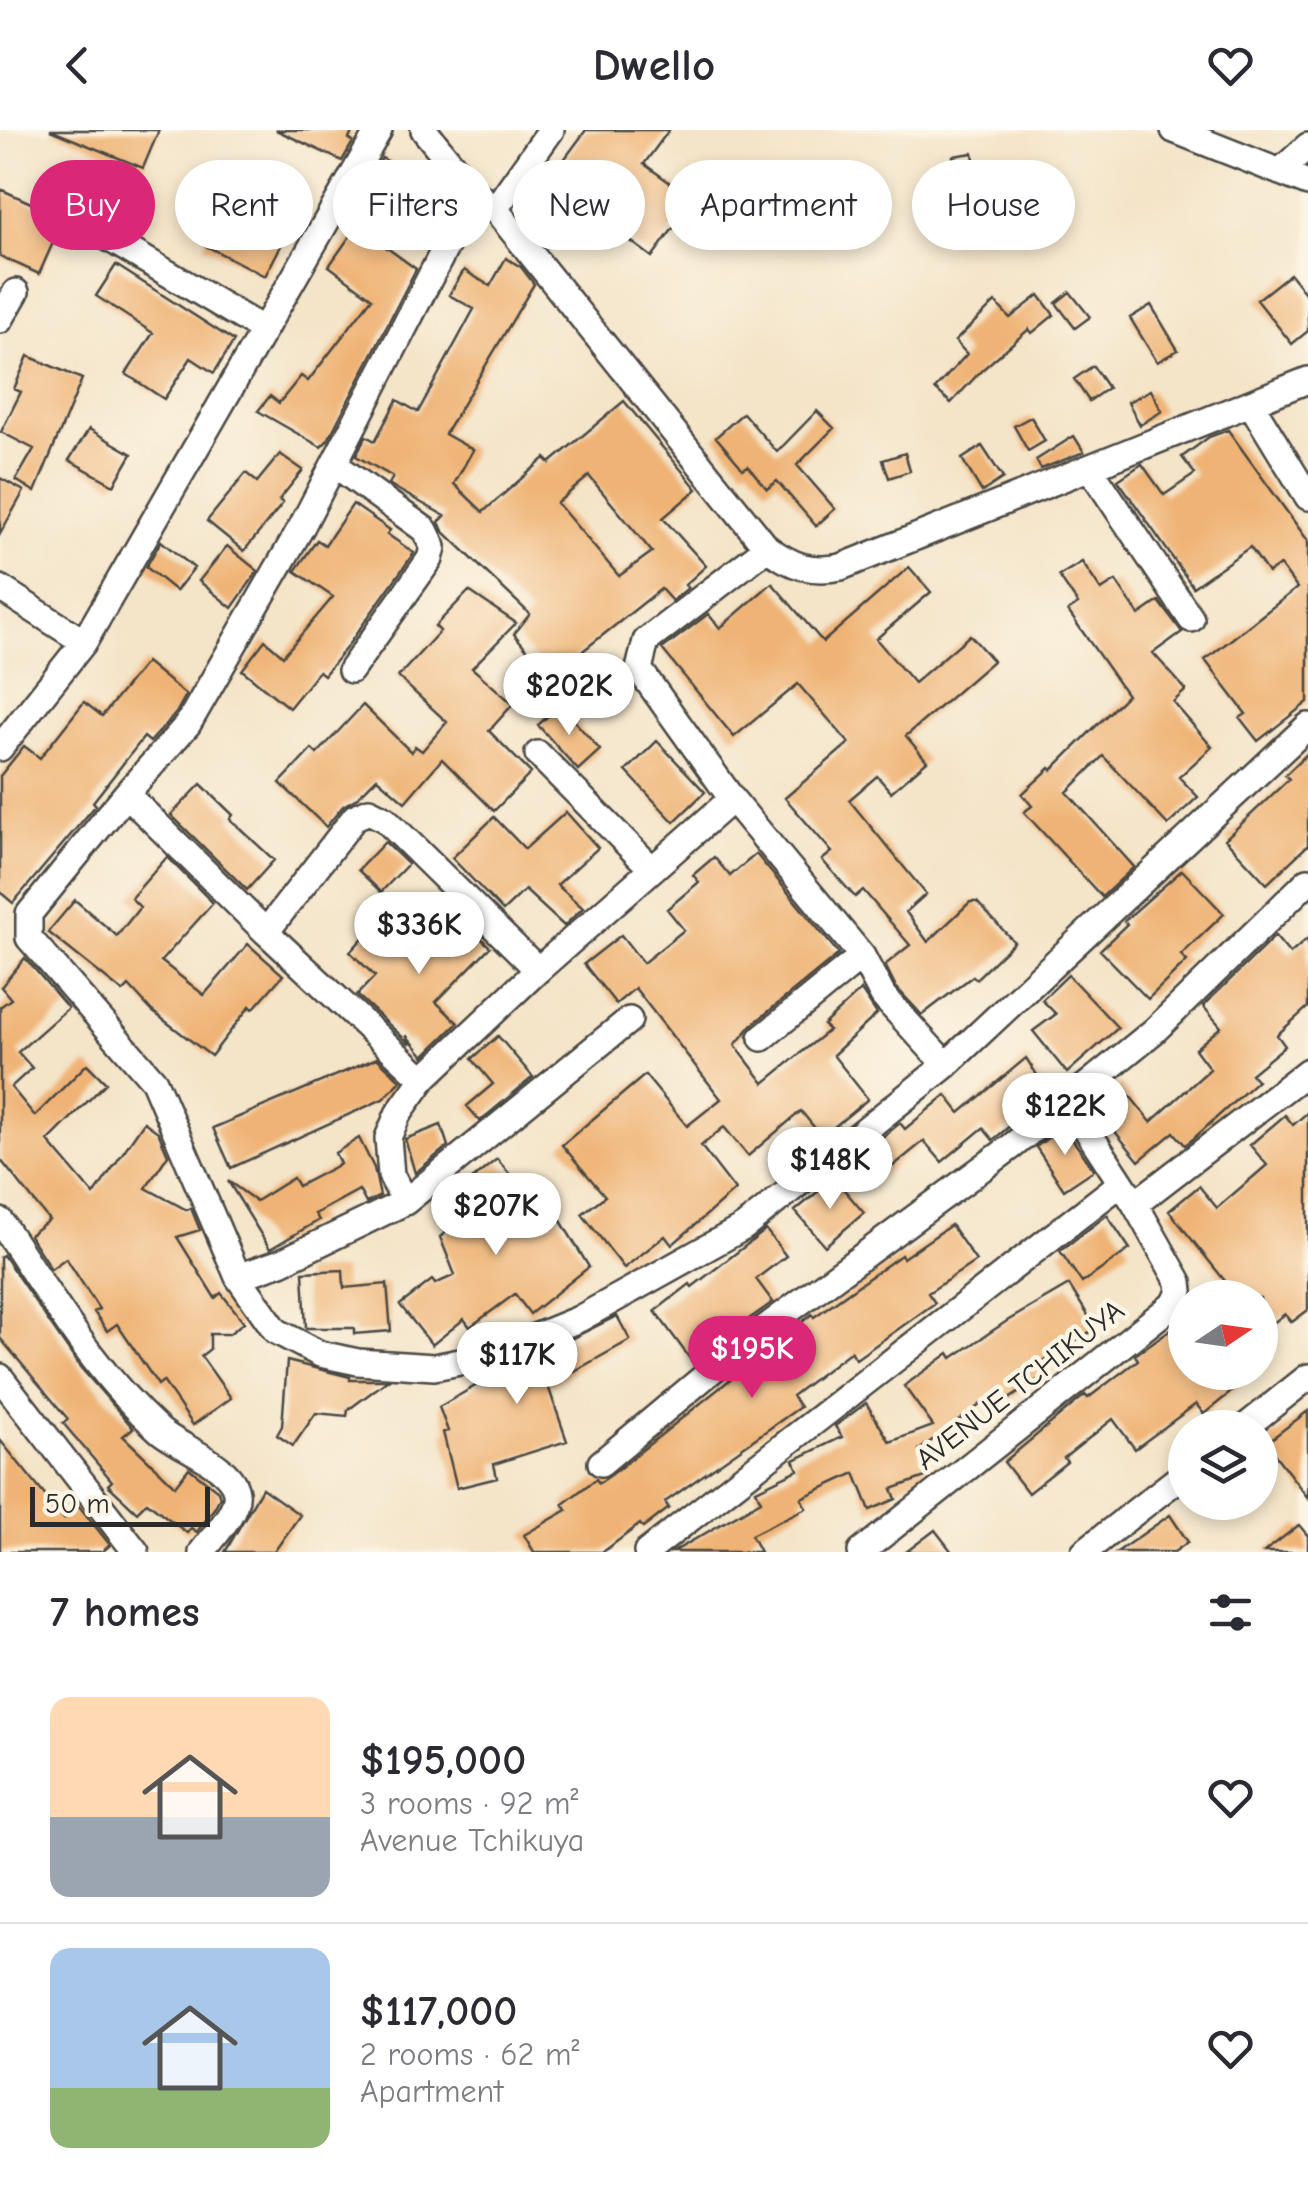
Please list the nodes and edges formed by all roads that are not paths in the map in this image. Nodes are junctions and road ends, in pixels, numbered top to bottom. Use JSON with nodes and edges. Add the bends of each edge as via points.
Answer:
{"nodes":[{"id":1,"x":378,"y":130,"type":"edge"},
{"id":2,"x":424,"y":130,"type":"edge"},
{"id":3,"x":551,"y":130,"type":"edge"},
{"id":4,"x":1174,"y":130,"type":"edge"},
{"id":5,"x":1308,"y":146,"type":"edge"},
{"id":6,"x":449,"y":160,"type":"edge"},
{"id":7,"x":1280,"y":172,"type":"junction"},
{"id":8,"x":1308,"y":183,"type":"edge"},
{"id":9,"x":493,"y":191,"type":"edge"},
{"id":10,"x":493,"y":212,"type":"edge"},
{"id":11,"x":127,"y":250,"type":"edge"},
{"id":12,"x":456,"y":250,"type":"edge"},
{"id":13,"x":16,"y":292,"type":"dead end"},
{"id":14,"x":0,"y":320,"type":"edge"},
{"id":15,"x":262,"y":329,"type":"junction"},
{"id":16,"x":1308,"y":380,"type":"edge"},
{"id":17,"x":1251,"y":404,"type":"junction"},
{"id":18,"x":334,"y":464,"type":"junction"},
{"id":19,"x":1090,"y":468,"type":"junction"},
{"id":20,"x":1308,"y":496,"type":"edge"},
{"id":21,"x":767,"y":548,"type":"junction"},
{"id":22,"x":0,"y":588,"type":"edge"},
{"id":23,"x":1191,"y":619,"type":"dead end"},
{"id":24,"x":84,"y":642,"type":"junction"},
{"id":25,"x":351,"y":670,"type":"dead end"},
{"id":26,"x":1308,"y":726,"type":"edge"},
{"id":27,"x":0,"y":748,"type":"edge"},
{"id":28,"x":538,"y":754,"type":"dead end"},
{"id":29,"x":126,"y":794,"type":"junction"},
{"id":30,"x":732,"y":799,"type":"junction"},
{"id":31,"x":652,"y":869,"type":"junction"},
{"id":32,"x":1308,"y":881,"type":"edge"},
{"id":33,"x":266,"y":932,"type":"junction"},
{"id":34,"x":862,"y":956,"type":"junction"},
{"id":35,"x":538,"y":970,"type":"junction"},
{"id":36,"x":629,"y":1020,"type":"dead end"},
{"id":37,"x":762,"y":1038,"type":"dead end"},
{"id":38,"x":946,"y":1064,"type":"junction"},
{"id":39,"x":1308,"y":1071,"type":"edge"},
{"id":40,"x":423,"y":1079,"type":"junction"},
{"id":41,"x":1068,"y":1101,"type":"junction"},
{"id":42,"x":1127,"y":1194,"type":"junction"},
{"id":43,"x":405,"y":1202,"type":"junction"},
{"id":44,"x":0,"y":1221,"type":"edge"},
{"id":45,"x":238,"y":1277,"type":"junction"},
{"id":46,"x":1308,"y":1376,"type":"edge"},
{"id":47,"x":0,"y":1377,"type":"edge"},
{"id":48,"x":1266,"y":1410,"type":"edge"},
{"id":49,"x":601,"y":1463,"type":"dead end"},
{"id":50,"x":1168,"y":1486,"type":"edge"},
{"id":51,"x":136,"y":1552,"type":"edge"},
{"id":52,"x":202,"y":1552,"type":"edge"},
{"id":53,"x":647,"y":1552,"type":"edge"},
{"id":54,"x":861,"y":1552,"type":"edge"},
{"id":55,"x":1084,"y":1552,"type":"edge"}],
"edges":[{"from":1,"to":15,"type":"street"},
{"from":2,"to":6,"type":"street"},
{"from":3,"to":9,"type":"street"},
{"from":4,"to":7,"type":"street"},
{"from":5,"to":7,"type":"street"},
{"from":7,"to":8,"type":"street"},
{"from":10,"to":21,"type":"street"},
{"from":11,"to":15,"type":"street"},
{"from":12,"to":18,"type":"street"},
{"from":13,"to":14,"type":"street"},
{"from":15,"to":24,"type":"street"},
{"from":16,"to":17,"type":"street"},
{"from":17,"to":19,"type":"street"},
{"from":17,"to":20,"type":"street"},
{"from":18,"to":25,"type":"street","via":[[425,530],[432,547],[430,560]]},
{"from":18,"to":29,"type":"street","via":[[188,724]]},
{"from":19,"to":21,"type":"street","via":[[841,567],[818,572]]},
{"from":19,"to":23,"type":"street"},
{"from":21,"to":30,"type":"street","via":[[646,641],[639,670]]},
{"from":22,"to":24,"type":"street"},
{"from":24,"to":27,"type":"street"},
{"from":26,"to":38,"type":"street"},
{"from":28,"to":31,"type":"street"},
{"from":29,"to":33,"type":"street"},
{"from":29,"to":45,"type":"street","via":[[30,914],[29,938],[154,1081]]},
{"from":30,"to":31,"type":"street"},
{"from":30,"to":34,"type":"street"},
{"from":31,"to":35,"type":"street"},
{"from":32,"to":41,"type":"street","via":[[1154,1032]]},
{"from":33,"to":35,"type":"street","via":[[355,818],[369,811],[385,819]]},
{"from":33,"to":40,"type":"street"},
{"from":34,"to":37,"type":"street"},
{"from":34,"to":38,"type":"street","via":[[882,996]]},
{"from":35,"to":40,"type":"street"},
{"from":36,"to":43,"type":"street"},
{"from":38,"to":45,"type":"street","via":[[744,1227],[579,1319],[486,1357],[434,1367],[320,1354],[276,1331]]},
{"from":39,"to":42,"type":"street"},
{"from":40,"to":43,"type":"street","via":[[388,1138],[391,1175]]},
{"from":41,"to":42,"type":"street","name":"AVENUE TCHIKUYA"},
{"from":41,"to":49,"type":"street","via":[[746,1342]]},
{"from":42,"to":53,"type":"street"},
{"from":42,"to":54,"type":"street","name":"AVENUE TCHIKUYA","via":[[1179,1282],[1175,1304]]},
{"from":43,"to":45,"type":"street"},
{"from":44,"to":52,"type":"street","via":[[120,1392],[162,1433],[228,1476],[234,1506]]},
{"from":46,"to":48,"type":"street"},
{"from":47,"to":51,"type":"street"},
{"from":50,"to":55,"type":"street"}]}
